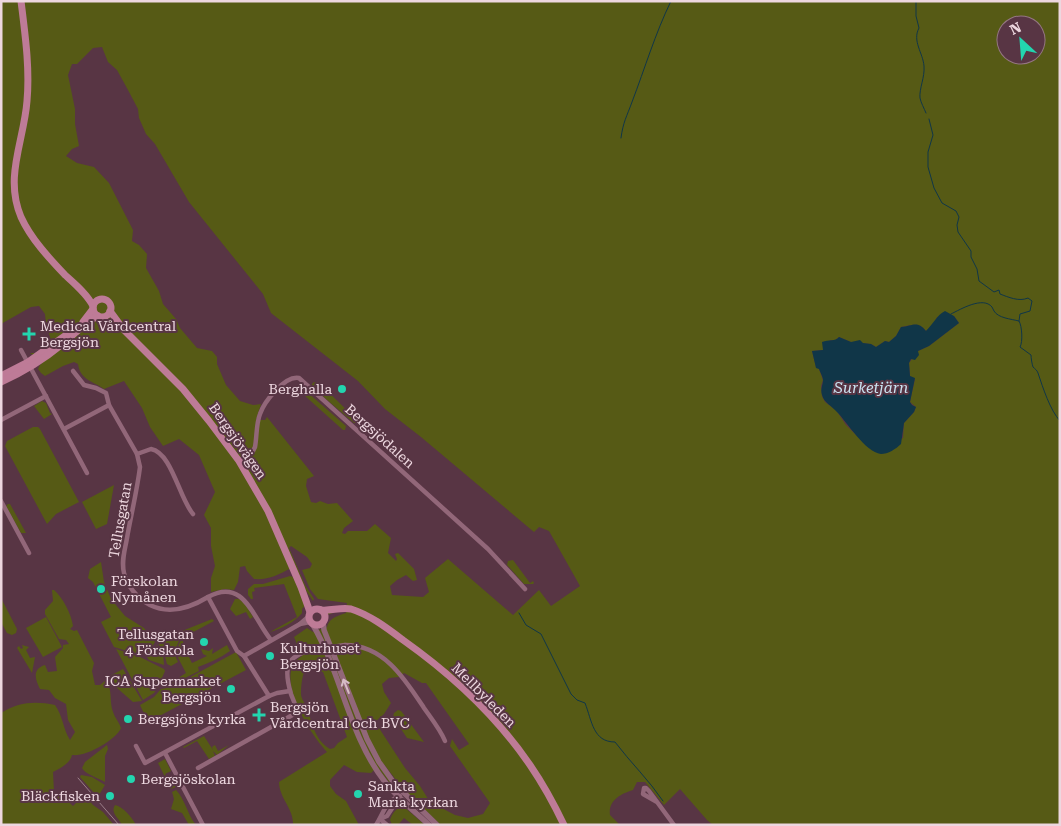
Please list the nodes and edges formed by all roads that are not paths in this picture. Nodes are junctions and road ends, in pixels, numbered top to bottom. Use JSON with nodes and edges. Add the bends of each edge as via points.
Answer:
{"nodes":[{"id":1,"x":21,"y":1,"type":"edge"},
{"id":2,"x":75,"y":284,"type":"junction"},
{"id":3,"x":100,"y":300,"type":"junction"},
{"id":4,"x":93,"y":308,"type":"junction"},
{"id":5,"x":110,"y":311,"type":"junction"},
{"id":6,"x":101,"y":317,"type":"junction"},
{"id":7,"x":124,"y":330,"type":"junction"},
{"id":8,"x":22,"y":350,"type":"dead end"},
{"id":9,"x":29,"y":364,"type":"junction"},
{"id":10,"x":73,"y":371,"type":"dead end"},
{"id":11,"x":1,"y":376,"type":"edge"},
{"id":12,"x":1,"y":382,"type":"edge"},
{"id":13,"x":46,"y":396,"type":"junction"},
{"id":14,"x":109,"y":405,"type":"junction"},
{"id":15,"x":1,"y":420,"type":"edge"},
{"id":16,"x":64,"y":429,"type":"junction"},
{"id":17,"x":137,"y":454,"type":"junction"},
{"id":18,"x":239,"y":461,"type":"junction"},
{"id":19,"x":87,"y":473,"type":"dead end"},
{"id":20,"x":1,"y":501,"type":"edge"},
{"id":21,"x":194,"y":514,"type":"dead end"},
{"id":22,"x":29,"y":553,"type":"dead end"},
{"id":23,"x":301,"y":587,"type":"junction"},
{"id":24,"x":525,"y":589,"type":"dead end"},
{"id":25,"x":208,"y":597,"type":"junction"},
{"id":26,"x":322,"y":615,"type":"junction"},
{"id":27,"x":310,"y":619,"type":"junction"},
{"id":28,"x":271,"y":640,"type":"junction"},
{"id":29,"x":244,"y":656,"type":"junction"},
{"id":30,"x":290,"y":691,"type":"junction"},
{"id":31,"x":269,"y":696,"type":"junction"},
{"id":32,"x":445,"y":741,"type":"dead end"},
{"id":33,"x":136,"y":746,"type":"dead end"},
{"id":34,"x":164,"y":753,"type":"junction"},
{"id":35,"x":198,"y":768,"type":"dead end"},
{"id":36,"x":389,"y":787,"type":"junction"},
{"id":37,"x":401,"y":795,"type":"junction"},
{"id":38,"x":657,"y":802,"type":"dead end"},
{"id":39,"x":392,"y":803,"type":"junction"},
{"id":40,"x":406,"y":804,"type":"junction"},
{"id":41,"x":380,"y":819,"type":"junction"},
{"id":42,"x":203,"y":825,"type":"edge"},
{"id":43,"x":376,"y":825,"type":"edge"},
{"id":44,"x":387,"y":825,"type":"edge"},
{"id":45,"x":429,"y":825,"type":"edge"},
{"id":46,"x":437,"y":825,"type":"edge"},
{"id":47,"x":564,"y":825,"type":"edge"},
{"id":48,"x":674,"y":825,"type":"edge"}],
"edges":[{"from":1,"to":2,"type":"main road","name":"Bergsjövägen","via":[[28,90],[14,170],[15,196],[28,230]]},
{"from":2,"to":3,"type":"main road","name":"Bergsjövägen"},
{"from":2,"to":4,"type":"main road","name":"Bergsjövägen"},
{"from":3,"to":4,"type":"main road"},
{"from":3,"to":5,"type":"main road","name":"Bergsjövägen","via":[[108,302]]},
{"from":4,"to":6,"type":"main road","name":"Bergsjövägen"},
{"from":4,"to":9,"type":"main road","via":[[88,317]]},
{"from":5,"to":6,"type":"main road"},
{"from":5,"to":7,"type":"main road","name":"Bergsjövägen"},
{"from":6,"to":7,"type":"main road","name":"Bergsjövägen"},
{"from":6,"to":9,"type":"main road","via":[[91,320],[60,347]]},
{"from":7,"to":18,"type":"main road","name":"Bergsjövägen","via":[[183,389]]},
{"from":8,"to":9,"type":"street"},
{"from":9,"to":11,"type":"main road"},
{"from":9,"to":12,"type":"main road"},
{"from":9,"to":13,"type":"street"},
{"from":10,"to":14,"type":"street","name":"Tellusgatan","via":[[84,385],[106,393]]},
{"from":13,"to":15,"type":"street"},
{"from":13,"to":16,"type":"street"},
{"from":14,"to":16,"type":"street"},
{"from":14,"to":17,"type":"street","name":"Tellusgatan"},
{"from":16,"to":19,"type":"street"},
{"from":17,"to":21,"type":"street","via":[[151,448],[162,454]]},
{"from":17,"to":25,"type":"street","name":"Tellusgatan","via":[[140,470],[123,553],[124,572],[129,585],[146,602],[163,609],[181,609]]},
{"from":18,"to":23,"type":"main road","name":"Bergsjövägen","via":[[268,511]]},
{"from":18,"to":24,"type":"street","name":"Bergsjödalen","via":[[255,447],[259,418],[266,402],[288,380],[299,378],[488,549]]},
{"from":20,"to":22,"type":"street"},
{"from":23,"to":26,"type":"main road","name":"Bergsjövägen"},
{"from":23,"to":27,"type":"main road","name":"Bergsjövägen"},
{"from":25,"to":28,"type":"street","name":"Tellusgatan","via":[[228,592],[240,597]]},
{"from":25,"to":29,"type":"street","via":[[238,651]]},
{"from":26,"to":27,"type":"main road","via":[[314,610]]},
{"from":26,"to":27,"type":"main road","via":[[319,625]]},
{"from":37,"to":26,"type":"street","name":"Bergsjövägen","one_way":true,"via":[[371,747],[324,630]]},
{"from":26,"to":47,"type":"main road","name":"Mellbyleden","via":[[357,612],[376,621],[446,673],[480,706],[530,764]]},
{"from":27,"to":28,"type":"street"},
{"from":27,"to":36,"type":"street","name":"Bergsjövägen","via":[[361,742]]},
{"from":28,"to":29,"type":"street"},
{"from":29,"to":31,"type":"street"},
{"from":30,"to":31,"type":"street"},
{"from":30,"to":32,"type":"street","bridge":true,"via":[[287,671],[290,662],[301,652],[355,646],[375,653],[398,670]]},
{"from":30,"to":35,"type":"street","via":[[297,710],[295,714]]},
{"from":31,"to":34,"type":"street"},
{"from":33,"to":34,"type":"street","via":[[145,763]]},
{"from":34,"to":42,"type":"street"},
{"from":36,"to":37,"type":"street","name":"Bergsjövägen"},
{"from":36,"to":39,"type":"street"},
{"from":37,"to":39,"type":"street"},
{"from":37,"to":40,"type":"street","name":"Bergsjövägen"},
{"from":37,"to":46,"type":"street","name":"Bergsjövägen"},
{"from":38,"to":48,"type":"street"},
{"from":39,"to":40,"type":"street"},
{"from":39,"to":41,"type":"street","via":[[382,811]]},
{"from":40,"to":45,"type":"street","name":"Bergsjövägen"},
{"from":41,"to":43,"type":"street"},
{"from":41,"to":44,"type":"street"}]}
